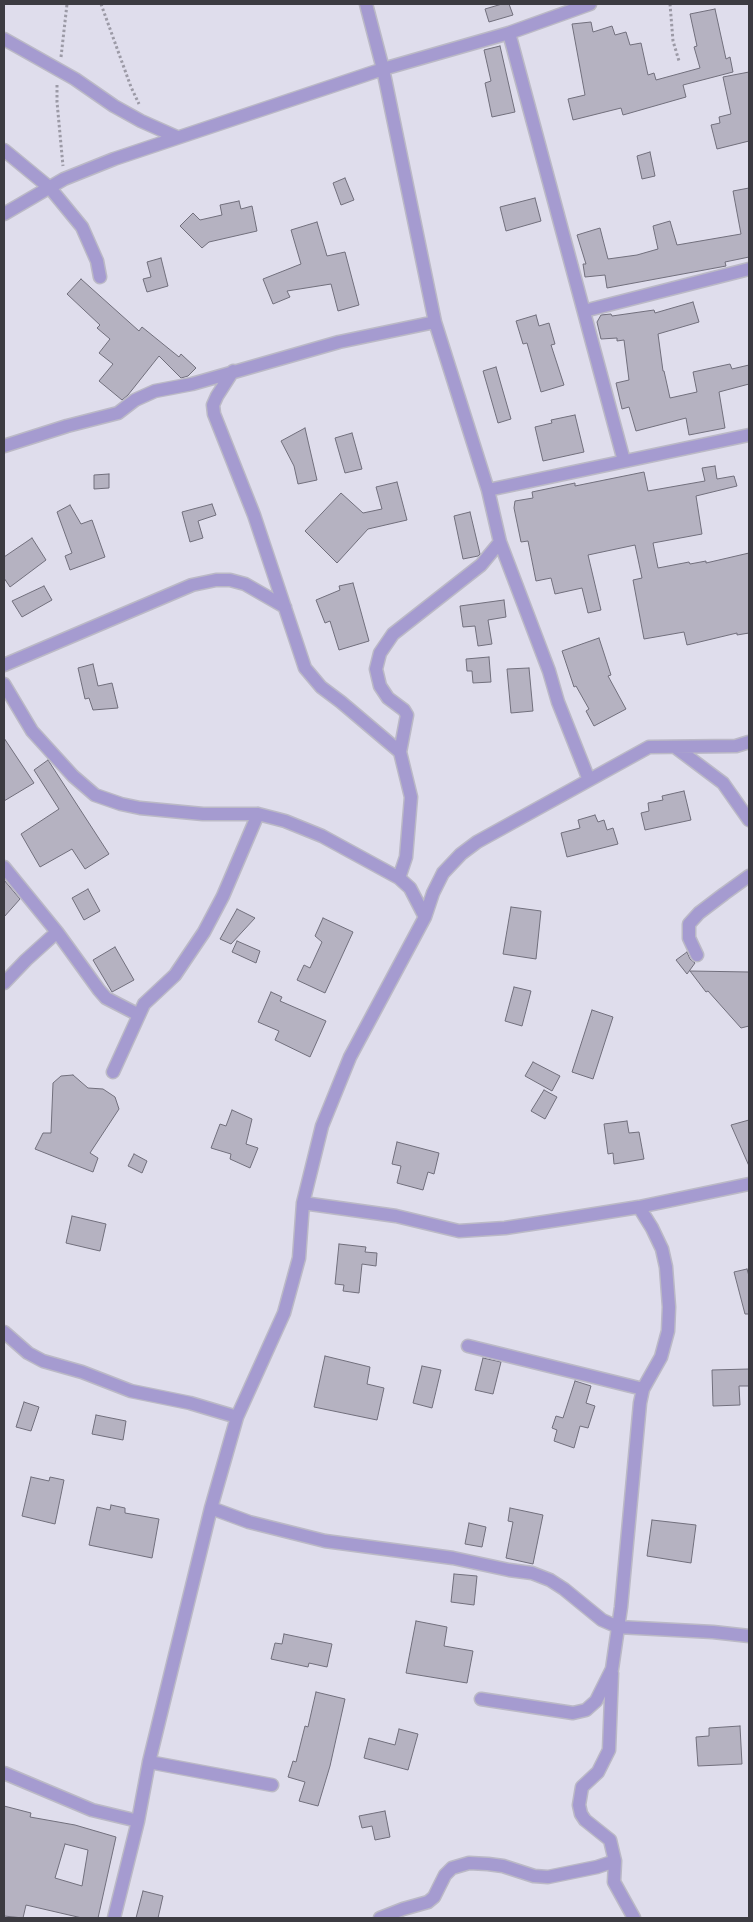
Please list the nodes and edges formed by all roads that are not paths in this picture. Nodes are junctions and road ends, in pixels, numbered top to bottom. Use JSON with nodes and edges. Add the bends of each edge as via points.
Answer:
{"nodes":[{"id":1,"x":366,"y":4,"type":"edge"},
{"id":2,"x":590,"y":4,"type":"edge"},
{"id":3,"x":509,"y":33,"type":"junction"},
{"id":4,"x":4,"y":39,"type":"edge"},
{"id":5,"x":383,"y":69,"type":"junction"},
{"id":6,"x":177,"y":137,"type":"junction"},
{"id":7,"x":4,"y":150,"type":"edge"},
{"id":8,"x":50,"y":188,"type":"junction"},
{"id":9,"x":4,"y":214,"type":"edge"},
{"id":10,"x":749,"y":269,"type":"edge"},
{"id":11,"x":100,"y":277,"type":"dead end"},
{"id":12,"x":584,"y":311,"type":"junction"},
{"id":13,"x":434,"y":322,"type":"junction"},
{"id":14,"x":233,"y":372,"type":"junction"},
{"id":15,"x":749,"y":435,"type":"edge"},
{"id":16,"x":4,"y":446,"type":"edge"},
{"id":17,"x":624,"y":461,"type":"junction"},
{"id":18,"x":488,"y":490,"type":"junction"},
{"id":19,"x":500,"y":542,"type":"junction"},
{"id":20,"x":285,"y":607,"type":"junction"},
{"id":21,"x":4,"y":666,"type":"edge"},
{"id":22,"x":4,"y":684,"type":"edge"},
{"id":23,"x":749,"y":742,"type":"edge"},
{"id":24,"x":675,"y":747,"type":"junction"},
{"id":25,"x":400,"y":752,"type":"junction"},
{"id":26,"x":589,"y":780,"type":"junction"},
{"id":27,"x":258,"y":814,"type":"junction"},
{"id":28,"x":749,"y":820,"type":"edge"},
{"id":29,"x":4,"y":867,"type":"edge"},
{"id":30,"x":749,"y":876,"type":"edge"},
{"id":31,"x":399,"y":878,"type":"junction"},
{"id":32,"x":425,"y":917,"type":"junction"},
{"id":33,"x":57,"y":932,"type":"junction"},
{"id":34,"x":697,"y":955,"type":"dead end"},
{"id":35,"x":4,"y":983,"type":"edge"},
{"id":36,"x":139,"y":1015,"type":"junction"},
{"id":37,"x":113,"y":1072,"type":"dead end"},
{"id":38,"x":749,"y":1184,"type":"edge"},
{"id":39,"x":303,"y":1203,"type":"junction"},
{"id":40,"x":639,"y":1207,"type":"junction"},
{"id":41,"x":4,"y":1332,"type":"edge"},
{"id":42,"x":468,"y":1346,"type":"dead end"},
{"id":43,"x":644,"y":1389,"type":"junction"},
{"id":44,"x":237,"y":1417,"type":"junction"},
{"id":45,"x":211,"y":1508,"type":"junction"},
{"id":46,"x":618,"y":1627,"type":"junction"},
{"id":47,"x":749,"y":1636,"type":"edge"},
{"id":48,"x":612,"y":1669,"type":"junction"},
{"id":49,"x":481,"y":1699,"type":"dead end"},
{"id":50,"x":149,"y":1762,"type":"junction"},
{"id":51,"x":4,"y":1773,"type":"edge"},
{"id":52,"x":272,"y":1785,"type":"dead end"},
{"id":53,"x":138,"y":1821,"type":"junction"},
{"id":54,"x":615,"y":1861,"type":"junction"},
{"id":55,"x":114,"y":1918,"type":"edge"},
{"id":56,"x":380,"y":1918,"type":"edge"},
{"id":57,"x":634,"y":1918,"type":"edge"}],
"edges":[{"from":1,"to":5,"type":"street"},
{"from":2,"to":3,"type":"street"},
{"from":3,"to":5,"type":"street"},
{"from":3,"to":12,"type":"street"},
{"from":4,"to":6,"type":"street","via":[[60,70],[121,110]]},
{"from":5,"to":6,"type":"street"},
{"from":5,"to":13,"type":"street"},
{"from":6,"to":8,"type":"street","via":[[64,179]]},
{"from":7,"to":8,"type":"street"},
{"from":8,"to":9,"type":"street"},
{"from":8,"to":11,"type":"street","via":[[82,227]]},
{"from":10,"to":12,"type":"street"},
{"from":12,"to":17,"type":"street"},
{"from":13,"to":14,"type":"street","via":[[339,342]]},
{"from":13,"to":18,"type":"street"},
{"from":14,"to":16,"type":"street","via":[[150,393],[118,413]]},
{"from":14,"to":20,"type":"street","via":[[217,396],[214,414],[254,515]]},
{"from":15,"to":17,"type":"street"},
{"from":17,"to":18,"type":"street"},
{"from":18,"to":19,"type":"street"},
{"from":19,"to":25,"type":"street","via":[[474,570],[393,634],[380,653],[376,669],[380,686],[406,715]]},
{"from":19,"to":26,"type":"street"},
{"from":20,"to":21,"type":"street","via":[[245,584],[230,580],[192,585]]},
{"from":20,"to":25,"type":"street","via":[[309,676]]},
{"from":22,"to":27,"type":"street","via":[[32,731],[72,776],[95,795],[140,808],[203,814]]},
{"from":23,"to":24,"type":"street","via":[[736,746]]},
{"from":24,"to":26,"type":"street","via":[[649,747]]},
{"from":24,"to":28,"type":"street","via":[[723,784]]},
{"from":25,"to":31,"type":"street","via":[[411,797],[406,857]]},
{"from":26,"to":32,"type":"street","via":[[461,854],[443,873]]},
{"from":27,"to":31,"type":"street","via":[[284,820],[322,836]]},
{"from":27,"to":36,"type":"street","via":[[204,932],[175,975],[144,1004]]},
{"from":29,"to":33,"type":"street"},
{"from":30,"to":34,"type":"street","via":[[689,924],[689,938]]},
{"from":31,"to":32,"type":"street","via":[[410,888]]},
{"from":32,"to":39,"type":"street","via":[[350,1057],[322,1126]]},
{"from":33,"to":35,"type":"street"},
{"from":33,"to":36,"type":"street","via":[[106,998]]},
{"from":36,"to":37,"type":"street"},
{"from":38,"to":40,"type":"street"},
{"from":39,"to":40,"type":"street","via":[[396,1216],[459,1231],[505,1228]]},
{"from":39,"to":44,"type":"street","via":[[299,1258],[284,1313]]},
{"from":40,"to":43,"type":"street","via":[[662,1249],[669,1307],[668,1331],[661,1357]]},
{"from":41,"to":44,"type":"street","via":[[28,1353],[43,1361],[131,1391]]},
{"from":42,"to":43,"type":"street"},
{"from":43,"to":46,"type":"street"},
{"from":44,"to":45,"type":"street"},
{"from":45,"to":46,"type":"street","via":[[248,1522],[325,1541],[453,1558],[532,1573],[550,1580],[602,1620]]},
{"from":45,"to":50,"type":"street"},
{"from":46,"to":47,"type":"street"},
{"from":46,"to":48,"type":"street"},
{"from":48,"to":49,"type":"street","via":[[596,1701],[586,1710],[574,1713]]},
{"from":48,"to":54,"type":"street","via":[[609,1750],[598,1772],[582,1787],[579,1805],[585,1820],[610,1840]]},
{"from":50,"to":52,"type":"street"},
{"from":50,"to":53,"type":"street"},
{"from":51,"to":53,"type":"street","via":[[92,1810]]},
{"from":53,"to":55,"type":"street"},
{"from":54,"to":56,"type":"street","via":[[597,1868],[548,1877],[503,1866],[469,1863],[452,1868],[444,1875],[434,1897],[428,1902]]},
{"from":54,"to":57,"type":"street","via":[[614,1882]]}]}
